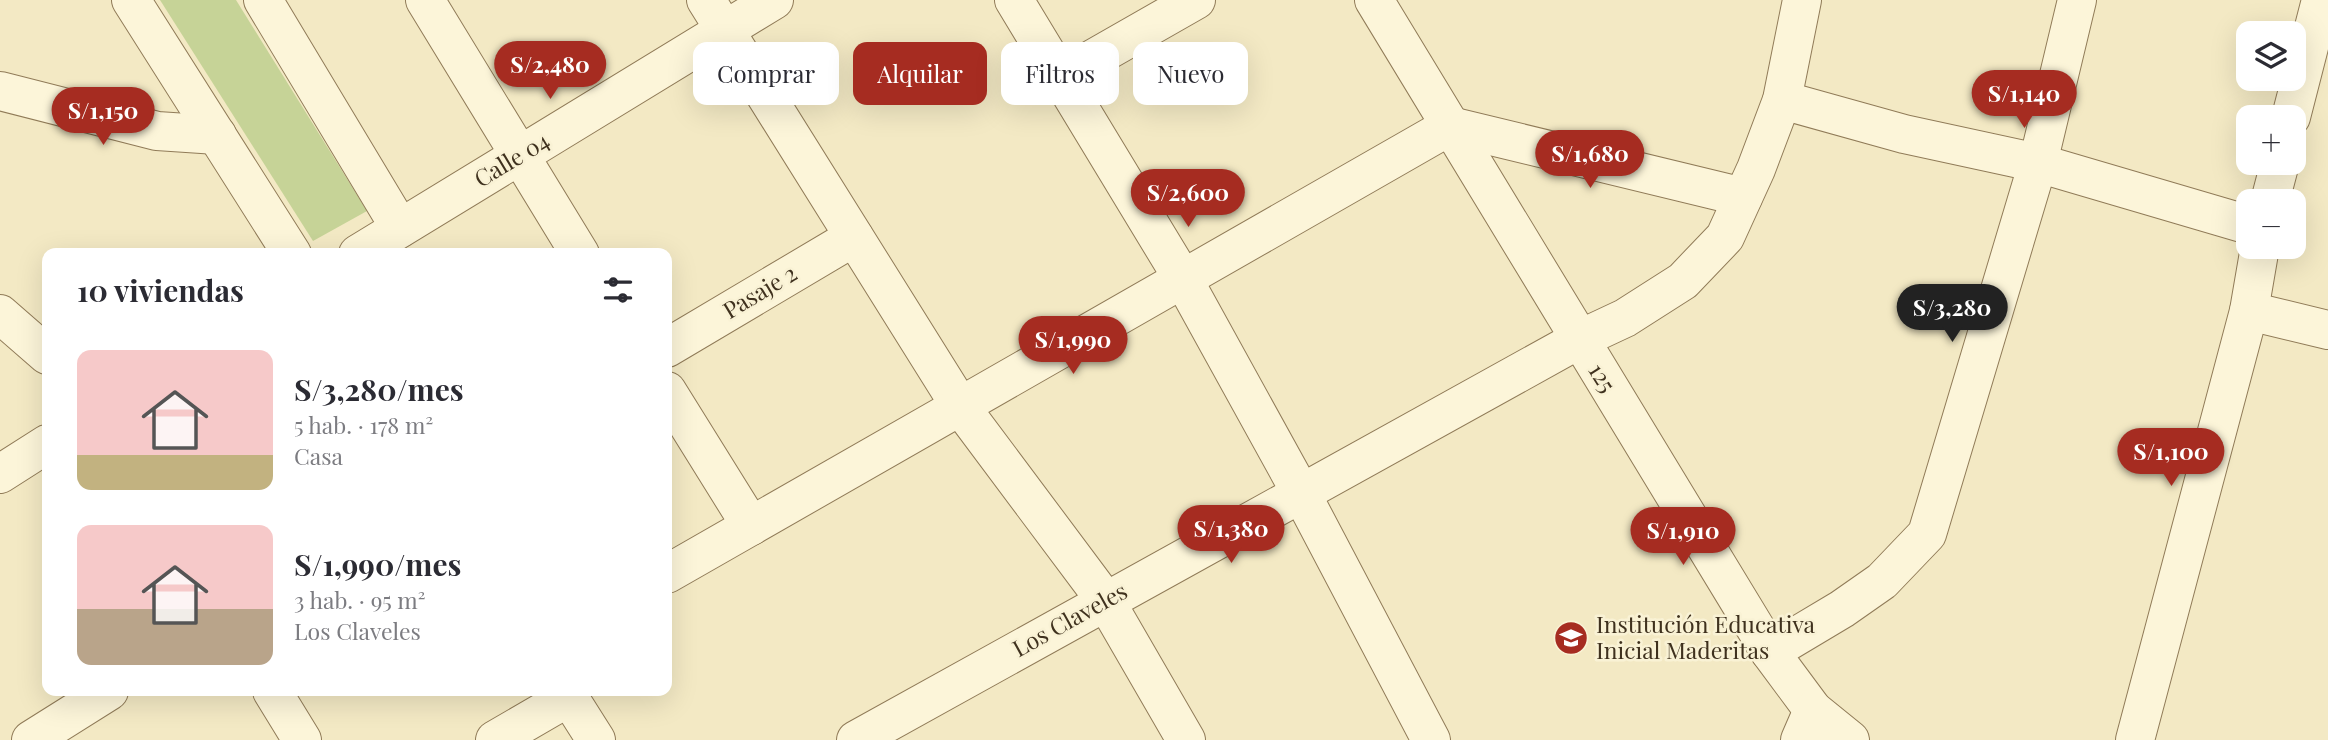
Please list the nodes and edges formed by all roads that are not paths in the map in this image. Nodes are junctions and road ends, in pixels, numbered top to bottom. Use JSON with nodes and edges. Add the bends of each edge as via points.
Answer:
{"nodes":[{"id":1,"x":131,"y":0,"type":"edge"},
{"id":2,"x":263,"y":0,"type":"edge"},
{"id":3,"x":425,"y":0,"type":"edge"},
{"id":4,"x":774,"y":0,"type":"edge"},
{"id":5,"x":1014,"y":0,"type":"edge"},
{"id":6,"x":1196,"y":0,"type":"edge"},
{"id":7,"x":1374,"y":0,"type":"edge"},
{"id":8,"x":1802,"y":0,"type":"edge"},
{"id":9,"x":2077,"y":0,"type":"edge"},
{"id":10,"x":2321,"y":0,"type":"edge"},
{"id":11,"x":715,"y":15,"type":"edge"},
{"id":12,"x":1040,"y":42,"type":"edge"},
{"id":13,"x":1119,"y":44,"type":"edge"},
{"id":14,"x":0,"y":91,"type":"edge"},
{"id":15,"x":1782,"y":100,"type":"junction"},
{"id":16,"x":1078,"y":105,"type":"edge"},
{"id":17,"x":2294,"y":105,"type":"edge"},
{"id":18,"x":1450,"y":126,"type":"junction"},
{"id":19,"x":217,"y":135,"type":"junction"},
{"id":20,"x":519,"y":155,"type":"junction"},
{"id":21,"x":2038,"y":163,"type":"junction"},
{"id":22,"x":1743,"y":197,"type":"junction"},
{"id":23,"x":2236,"y":221,"type":"edge"},
{"id":24,"x":400,"y":228,"type":"junction"},
{"id":25,"x":854,"y":237,"type":"junction"},
{"id":26,"x":288,"y":248,"type":"edge"},
{"id":27,"x":368,"y":248,"type":"edge"},
{"id":28,"x":576,"y":248,"type":"edge"},
{"id":29,"x":2258,"y":259,"type":"edge"},
{"id":30,"x":1183,"y":279,"type":"junction"},
{"id":31,"x":2249,"y":311,"type":"junction"},
{"id":32,"x":0,"y":314,"type":"edge"},
{"id":33,"x":2328,"y":330,"type":"edge"},
{"id":34,"x":1578,"y":340,"type":"junction"},
{"id":35,"x":672,"y":345,"type":"edge"},
{"id":36,"x":42,"y":351,"type":"edge"},
{"id":37,"x":672,"y":399,"type":"edge"},
{"id":38,"x":960,"y":406,"type":"junction"},
{"id":39,"x":42,"y":447,"type":"edge"},
{"id":40,"x":0,"y":474,"type":"edge"},
{"id":41,"x":1301,"y":494,"type":"junction"},
{"id":42,"x":751,"y":526,"type":"junction"},
{"id":43,"x":672,"y":571,"type":"edge"},
{"id":44,"x":1105,"y":600,"type":"junction"},
{"id":45,"x":1770,"y":652,"type":"junction"},
{"id":46,"x":101,"y":696,"type":"edge"},
{"id":47,"x":275,"y":696,"type":"edge"},
{"id":48,"x":564,"y":696,"type":"edge"},
{"id":49,"x":568,"y":696,"type":"edge"},
{"id":50,"x":1806,"y":725,"type":"edge"},
{"id":51,"x":874,"y":736,"type":"edge"},
{"id":52,"x":32,"y":740,"type":"edge"},
{"id":53,"x":302,"y":740,"type":"edge"},
{"id":54,"x":495,"y":740,"type":"edge"},
{"id":55,"x":596,"y":740,"type":"edge"},
{"id":56,"x":1186,"y":740,"type":"edge"},
{"id":57,"x":1431,"y":740,"type":"edge"},
{"id":58,"x":1850,"y":740,"type":"edge"},
{"id":59,"x":2135,"y":740,"type":"edge"}],
"edges":[{"from":1,"to":19,"type":"street"},
{"from":2,"to":24,"type":"street"},
{"from":3,"to":20,"type":"street"},
{"from":4,"to":11,"type":"street","name":"Calle 04"},
{"from":5,"to":12,"type":"street"},
{"from":6,"to":13,"type":"street"},
{"from":7,"to":18,"type":"street","name":"125"},
{"from":8,"to":15,"type":"street","name":"Los Claveles"},
{"from":9,"to":21,"type":"street"},
{"from":10,"to":17,"type":"street"},
{"from":11,"to":20,"type":"street","name":"Calle 04"},
{"from":11,"to":25,"type":"street"},
{"from":14,"to":19,"type":"street","via":[[157,131]]},
{"from":15,"to":21,"type":"street","via":[[1904,134]]},
{"from":15,"to":22,"type":"street","name":"Los Claveles"},
{"from":16,"to":30,"type":"street"},
{"from":18,"to":22,"type":"street"},
{"from":18,"to":30,"type":"street"},
{"from":18,"to":34,"type":"street","name":"125"},
{"from":19,"to":26,"type":"street"},
{"from":20,"to":24,"type":"street","name":"Calle 04"},
{"from":20,"to":28,"type":"street"},
{"from":21,"to":23,"type":"street"},
{"from":21,"to":45,"type":"street","via":[[1927,534],[1882,581]]},
{"from":22,"to":34,"type":"street","name":"Los Claveles","via":[[1725,237],[1683,281],[1625,318]]},
{"from":24,"to":27,"type":"street","name":"Calle 04"},
{"from":25,"to":35,"type":"street","name":"Pasaje 2"},
{"from":25,"to":38,"type":"street"},
{"from":29,"to":31,"type":"street"},
{"from":30,"to":38,"type":"street"},
{"from":30,"to":41,"type":"street"},
{"from":31,"to":33,"type":"street"},
{"from":31,"to":59,"type":"street"},
{"from":32,"to":36,"type":"street"},
{"from":34,"to":41,"type":"street","name":"Los Claveles"},
{"from":34,"to":45,"type":"street","name":"125"},
{"from":37,"to":42,"type":"street"},
{"from":38,"to":42,"type":"street"},
{"from":38,"to":44,"type":"street"},
{"from":39,"to":40,"type":"street"},
{"from":41,"to":44,"type":"street","name":"Los Claveles"},
{"from":41,"to":57,"type":"street"},
{"from":42,"to":43,"type":"street"},
{"from":44,"to":51,"type":"street","name":"Los Claveles"},
{"from":44,"to":56,"type":"street"},
{"from":45,"to":50,"type":"street","name":"125"},
{"from":46,"to":52,"type":"street"},
{"from":47,"to":53,"type":"street"},
{"from":48,"to":54,"type":"street"},
{"from":49,"to":55,"type":"street"},
{"from":50,"to":58,"type":"street","name":"125"}]}
